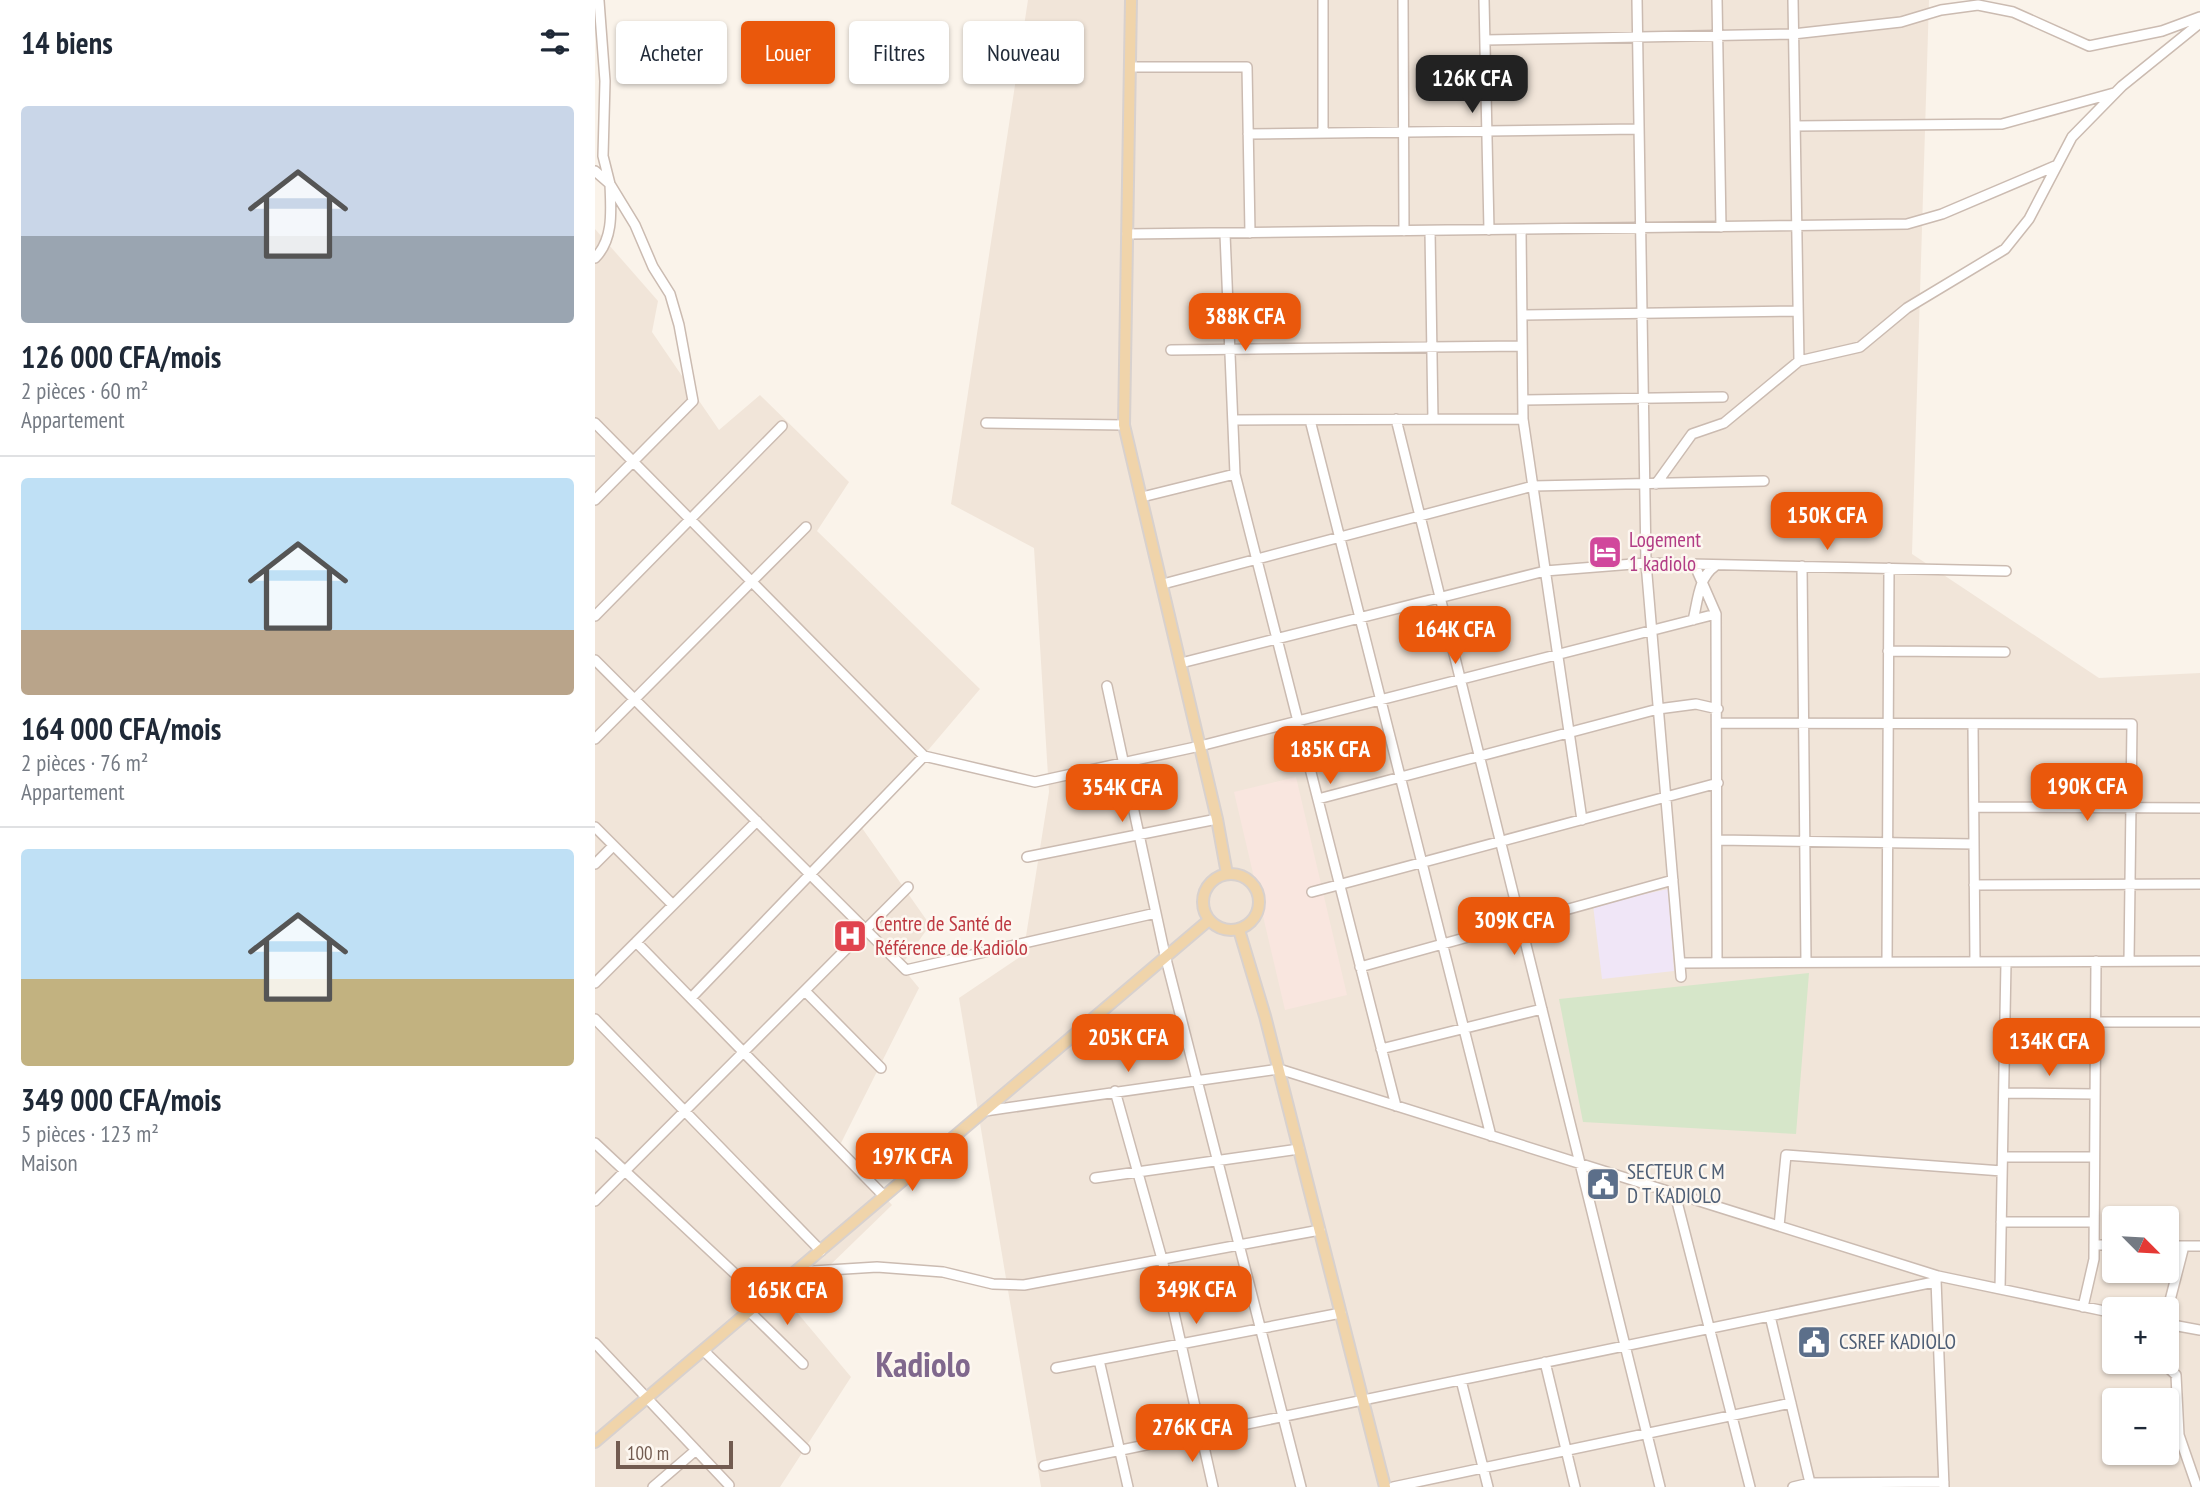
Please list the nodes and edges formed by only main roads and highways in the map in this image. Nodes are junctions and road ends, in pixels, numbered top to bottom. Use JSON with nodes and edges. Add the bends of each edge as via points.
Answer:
{"nodes":[{"id":1,"x":1131,"y":0,"type":"edge"},
{"id":2,"x":1227,"y":874,"type":"junction"},
{"id":3,"x":1209,"y":920,"type":"junction"},
{"id":4,"x":1239,"y":929,"type":"junction"},
{"id":5,"x":595,"y":1442,"type":"edge"},
{"id":6,"x":1385,"y":1487,"type":"edge"}],
"edges":[{"from":1,"to":2,"type":"main road","via":[[1124,425]]},
{"from":2,"to":3,"type":"main road","via":[[1205,892],[1204,911]]},
{"from":2,"to":4,"type":"main road","via":[[1249,880],[1258,893],[1254,919]]},
{"from":3,"to":4,"type":"main road","via":[[1223,929]]},
{"from":3,"to":5,"type":"main road"},
{"from":4,"to":6,"type":"main road"}]}
